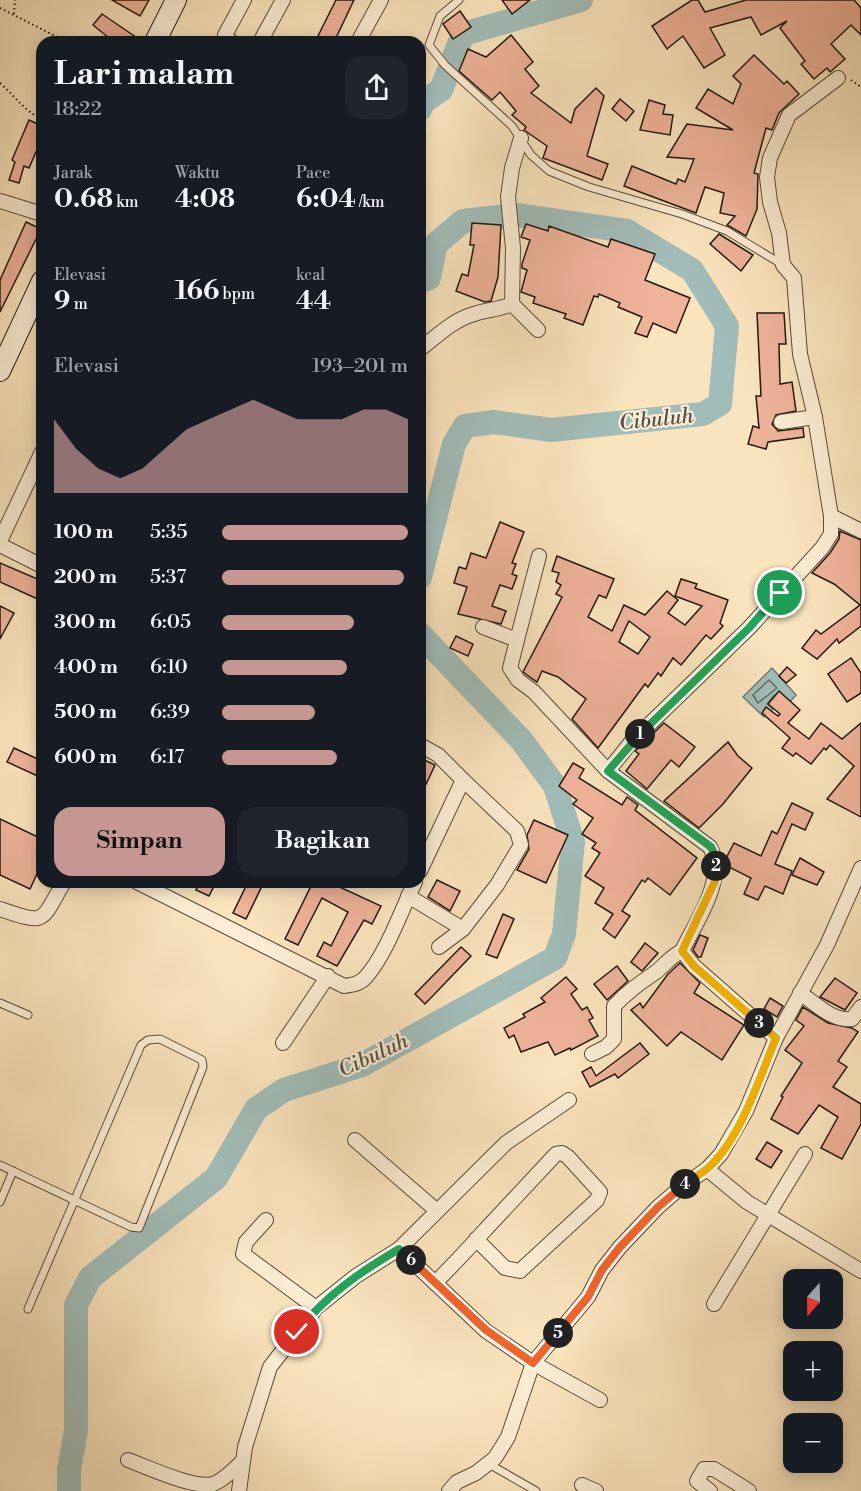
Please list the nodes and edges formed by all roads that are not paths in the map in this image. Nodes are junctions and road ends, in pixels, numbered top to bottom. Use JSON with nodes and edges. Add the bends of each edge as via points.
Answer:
{"nodes":[{"id":1,"x":176,"y":0,"type":"edge"},
{"id":2,"x":244,"y":0,"type":"edge"},
{"id":3,"x":283,"y":0,"type":"edge"},
{"id":4,"x":381,"y":0,"type":"edge"},
{"id":5,"x":459,"y":0,"type":"edge"},
{"id":6,"x":158,"y":36,"type":"edge"},
{"id":7,"x":225,"y":36,"type":"edge"},
{"id":8,"x":263,"y":36,"type":"edge"},
{"id":9,"x":361,"y":36,"type":"edge"},
{"id":10,"x":838,"y":78,"type":"dead end"},
{"id":11,"x":521,"y":138,"type":"junction"},
{"id":12,"x":0,"y":201,"type":"edge"},
{"id":13,"x":36,"y":212,"type":"edge"},
{"id":14,"x":783,"y":265,"type":"junction"},
{"id":15,"x":36,"y":294,"type":"edge"},
{"id":16,"x":512,"y":304,"type":"junction"},
{"id":17,"x":538,"y":330,"type":"dead end"},
{"id":18,"x":426,"y":344,"type":"edge"},
{"id":19,"x":0,"y":371,"type":"edge"},
{"id":20,"x":815,"y":417,"type":"junction"},
{"id":21,"x":781,"y":422,"type":"dead end"},
{"id":22,"x":36,"y":465,"type":"edge"},
{"id":23,"x":831,"y":516,"type":"junction"},
{"id":24,"x":861,"y":531,"type":"edge"},
{"id":25,"x":0,"y":543,"type":"edge"},
{"id":26,"x":539,"y":556,"type":"dead end"},
{"id":27,"x":36,"y":563,"type":"edge"},
{"id":28,"x":483,"y":627,"type":"dead end"},
{"id":29,"x":517,"y":640,"type":"junction"},
{"id":30,"x":426,"y":748,"type":"edge"},
{"id":31,"x":608,"y":771,"type":"junction"},
{"id":32,"x":463,"y":780,"type":"junction"},
{"id":33,"x":426,"y":858,"type":"edge"},
{"id":34,"x":861,"y":868,"type":"edge"},
{"id":35,"x":61,"y":888,"type":"edge"},
{"id":36,"x":149,"y":888,"type":"edge"},
{"id":37,"x":412,"y":888,"type":"edge"},
{"id":38,"x":408,"y":896,"type":"junction"},
{"id":39,"x":0,"y":909,"type":"edge"},
{"id":40,"x":463,"y":929,"type":"junction"},
{"id":41,"x":439,"y":946,"type":"dead end"},
{"id":42,"x":682,"y":951,"type":"junction"},
{"id":43,"x":328,"y":976,"type":"junction"},
{"id":44,"x":800,"y":993,"type":"junction"},
{"id":45,"x":0,"y":1003,"type":"edge"},
{"id":46,"x":861,"y":1007,"type":"edge"},
{"id":47,"x":28,"y":1015,"type":"dead end"},
{"id":48,"x":776,"y":1038,"type":"junction"},
{"id":49,"x":283,"y":1043,"type":"dead end"},
{"id":50,"x":592,"y":1054,"type":"dead end"},
{"id":51,"x":568,"y":1100,"type":"dead end"},
{"id":52,"x":355,"y":1140,"type":"dead end"},
{"id":53,"x":806,"y":1154,"type":"dead end"},
{"id":54,"x":0,"y":1165,"type":"edge"},
{"id":55,"x":707,"y":1169,"type":"junction"},
{"id":56,"x":13,"y":1171,"type":"junction"},
{"id":57,"x":76,"y":1200,"type":"junction"},
{"id":58,"x":0,"y":1202,"type":"edge"},
{"id":59,"x":437,"y":1211,"type":"junction"},
{"id":60,"x":768,"y":1213,"type":"junction"},
{"id":61,"x":266,"y":1221,"type":"dead end"},
{"id":62,"x":477,"y":1239,"type":"junction"},
{"id":63,"x":399,"y":1249,"type":"junction"},
{"id":64,"x":859,"y":1266,"type":"edge"},
{"id":65,"x":435,"y":1283,"type":"junction"},
{"id":66,"x":714,"y":1304,"type":"dead end"},
{"id":67,"x":316,"y":1308,"type":"junction"},
{"id":68,"x":28,"y":1309,"type":"dead end"},
{"id":69,"x":533,"y":1363,"type":"junction"},
{"id":70,"x":600,"y":1400,"type":"dead end"},
{"id":71,"x":128,"y":1460,"type":"dead end"},
{"id":72,"x":243,"y":1461,"type":"junction"},
{"id":73,"x":489,"y":1464,"type":"junction"},
{"id":74,"x":582,"y":1485,"type":"dead end"},
{"id":75,"x":239,"y":1491,"type":"edge"},
{"id":76,"x":449,"y":1491,"type":"edge"},
{"id":77,"x":536,"y":1491,"type":"edge"},
{"id":78,"x":596,"y":1491,"type":"edge"},
{"id":79,"x":710,"y":1491,"type":"edge"},
{"id":80,"x":749,"y":1491,"type":"edge"}],
"edges":[{"from":1,"to":6,"type":"street"},
{"from":2,"to":7,"type":"street"},
{"from":3,"to":8,"type":"street"},
{"from":4,"to":9,"type":"street"},
{"from":5,"to":11,"type":"lane","via":[[440,16],[430,39],[432,51]]},
{"from":10,"to":14,"type":"street","via":[[789,115],[768,165],[770,202]]},
{"from":11,"to":14,"type":"lane","via":[[541,166],[556,175],[716,227]]},
{"from":11,"to":16,"type":"street","via":[[508,197],[512,218]]},
{"from":12,"to":13,"type":"street"},
{"from":14,"to":20,"type":"street","via":[[794,278],[800,354]]},
{"from":15,"to":19,"type":"street"},
{"from":16,"to":17,"type":"street"},
{"from":16,"to":18,"type":"street","via":[[456,321]]},
{"from":20,"to":21,"type":"street"},
{"from":20,"to":23,"type":"street"},
{"from":22,"to":25,"type":"street"},
{"from":23,"to":24,"type":"street"},
{"from":23,"to":31,"type":"street","via":[[831,534],[822,548],[749,628],[632,741]]},
{"from":25,"to":27,"type":"street"},
{"from":26,"to":29,"type":"street"},
{"from":28,"to":29,"type":"street"},
{"from":29,"to":31,"type":"street","via":[[510,668]]},
{"from":30,"to":32,"type":"street"},
{"from":31,"to":42,"type":"street","via":[[711,847],[716,858],[715,881]]},
{"from":32,"to":33,"type":"street"},
{"from":32,"to":40,"type":"street","via":[[517,831],[521,844],[497,885]]},
{"from":34,"to":44,"type":"street","via":[[827,945]]},
{"from":35,"to":39,"type":"street","via":[[39,920]]},
{"from":36,"to":43,"type":"street"},
{"from":37,"to":38,"type":"street"},
{"from":38,"to":40,"type":"street"},
{"from":38,"to":43,"type":"street","via":[[377,961],[364,979],[344,986]]},
{"from":40,"to":41,"type":"street"},
{"from":42,"to":48,"type":"street"},
{"from":42,"to":50,"type":"street","via":[[669,957],[614,1006],[614,1039]]},
{"from":43,"to":49,"type":"street"},
{"from":44,"to":46,"type":"street","via":[[831,1015],[846,1020],[852,1019]]},
{"from":44,"to":48,"type":"street"},
{"from":45,"to":47,"type":"lane"},
{"from":48,"to":55,"type":"street","via":[[746,1111],[721,1154]]},
{"from":51,"to":59,"type":"street","via":[[506,1143]]},
{"from":52,"to":59,"type":"street"},
{"from":53,"to":60,"type":"street"},
{"from":54,"to":56,"type":"lane"},
{"from":55,"to":60,"type":"street","via":[[747,1202]]},
{"from":55,"to":69,"type":"street","via":[[680,1188],[620,1247],[588,1297]]},
{"from":56,"to":57,"type":"lane"},
{"from":56,"to":58,"type":"lane"},
{"from":57,"to":57,"type":"lane","via":[[131,1227],[141,1226],[203,1067],[201,1058],[160,1039],[144,1042]]},
{"from":57,"to":68,"type":"lane"},
{"from":59,"to":63,"type":"street"},
{"from":60,"to":64,"type":"street"},
{"from":60,"to":66,"type":"street"},
{"from":61,"to":67,"type":"street","via":[[246,1242],[243,1254]]},
{"from":62,"to":62,"type":"street","via":[[556,1154],[568,1156],[600,1192],[597,1200],[520,1271],[505,1268]]},
{"from":62,"to":65,"type":"street"},
{"from":63,"to":65,"type":"street"},
{"from":63,"to":67,"type":"street"},
{"from":65,"to":69,"type":"street","via":[[486,1330]]},
{"from":67,"to":72,"type":"street","via":[[270,1367],[256,1404]]},
{"from":69,"to":70,"type":"street"},
{"from":69,"to":73,"type":"street","via":[[508,1437]]},
{"from":71,"to":72,"type":"street","via":[[186,1481],[207,1484],[215,1483]]},
{"from":72,"to":75,"type":"street"},
{"from":73,"to":76,"type":"street"},
{"from":73,"to":77,"type":"lane"},
{"from":74,"to":78,"type":"street"},
{"from":79,"to":80,"type":"street","via":[[697,1481],[704,1469],[714,1469]]}]}
